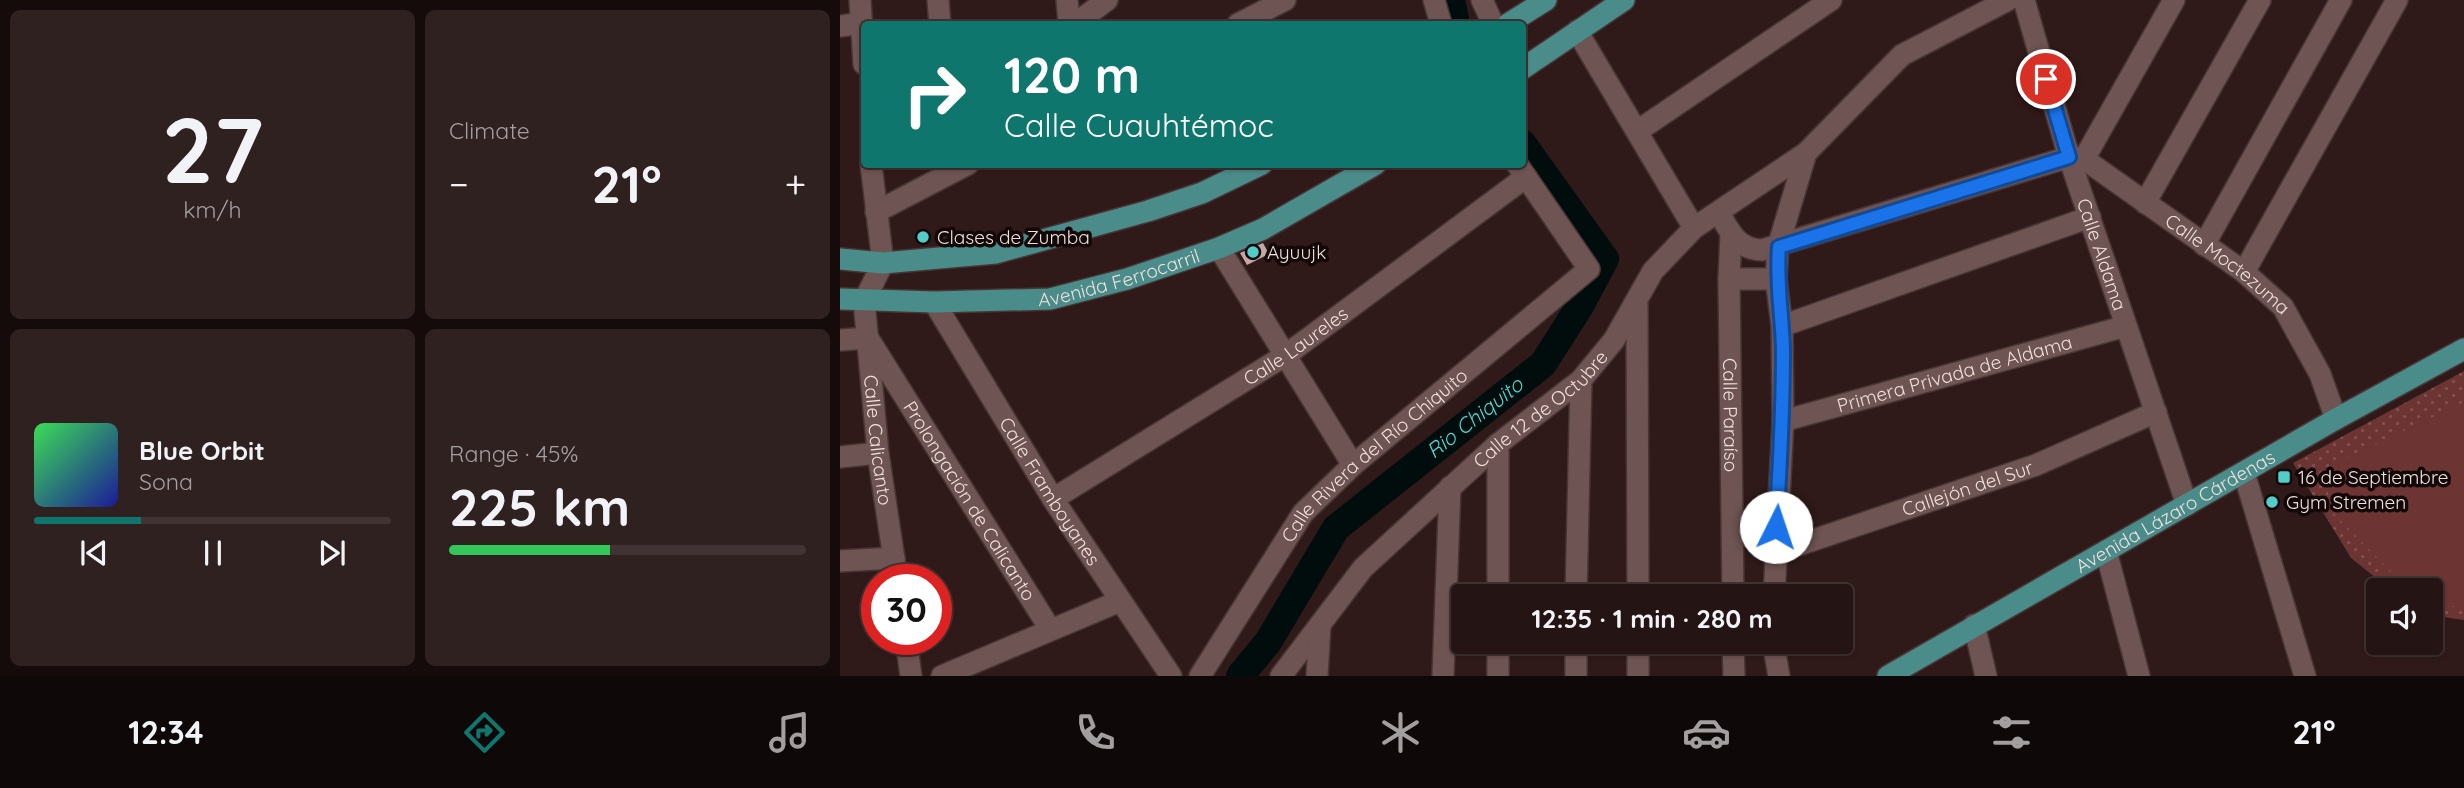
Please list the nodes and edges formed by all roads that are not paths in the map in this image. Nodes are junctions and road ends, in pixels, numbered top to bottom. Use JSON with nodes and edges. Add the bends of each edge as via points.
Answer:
{"nodes":[{"id":1,"x":860,"y":0,"type":"edge"},
{"id":2,"x":938,"y":0,"type":"edge"},
{"id":3,"x":1067,"y":0,"type":"edge"},
{"id":4,"x":1107,"y":0,"type":"edge"},
{"id":5,"x":1285,"y":0,"type":"edge"},
{"id":6,"x":1434,"y":0,"type":"edge"},
{"id":7,"x":1482,"y":0,"type":"edge"},
{"id":8,"x":1546,"y":0,"type":"edge"},
{"id":9,"x":1624,"y":0,"type":"edge"},
{"id":10,"x":1831,"y":0,"type":"edge"},
{"id":11,"x":2008,"y":0,"type":"edge"},
{"id":12,"x":2024,"y":0,"type":"edge"},
{"id":13,"x":2174,"y":0,"type":"edge"},
{"id":14,"x":2260,"y":0,"type":"edge"},
{"id":15,"x":2341,"y":0,"type":"edge"},
{"id":16,"x":2397,"y":0,"type":"edge"},
{"id":17,"x":862,"y":21,"type":"edge"},
{"id":18,"x":940,"y":21,"type":"edge"},
{"id":19,"x":1069,"y":21,"type":"edge"},
{"id":20,"x":1079,"y":21,"type":"edge"},
{"id":21,"x":1244,"y":21,"type":"edge"},
{"id":22,"x":1440,"y":21,"type":"edge"},
{"id":23,"x":1492,"y":21,"type":"edge"},
{"id":24,"x":1513,"y":21,"type":"edge"},
{"id":25,"x":861,"y":23,"type":"edge"},
{"id":26,"x":840,"y":26,"type":"edge"},
{"id":27,"x":1577,"y":31,"type":"junction"},
{"id":28,"x":1526,"y":66,"type":"edge"},
{"id":29,"x":1639,"y":130,"type":"junction"},
{"id":30,"x":1806,"y":153,"type":"junction"},
{"id":31,"x":2076,"y":158,"type":"junction"},
{"id":32,"x":960,"y":168,"type":"edge"},
{"id":33,"x":1253,"y":168,"type":"edge"},
{"id":34,"x":1369,"y":168,"type":"edge"},
{"id":35,"x":877,"y":169,"type":"edge"},
{"id":36,"x":1521,"y":171,"type":"edge"},
{"id":37,"x":2145,"y":203,"type":"junction"},
{"id":38,"x":876,"y":212,"type":"junction"},
{"id":39,"x":1719,"y":213,"type":"junction"},
{"id":40,"x":2090,"y":217,"type":"junction"},
{"id":41,"x":1695,"y":228,"type":"junction"},
{"id":42,"x":1731,"y":233,"type":"junction"},
{"id":43,"x":2204,"y":245,"type":"junction"},
{"id":44,"x":1779,"y":247,"type":"junction"},
{"id":45,"x":1219,"y":248,"type":"junction"},
{"id":46,"x":840,"y":259,"type":"edge"},
{"id":47,"x":883,"y":262,"type":"junction"},
{"id":48,"x":2244,"y":272,"type":"junction"},
{"id":49,"x":1728,"y":279,"type":"junction"},
{"id":50,"x":1776,"y":279,"type":"junction"},
{"id":51,"x":840,"y":299,"type":"edge"},
{"id":52,"x":864,"y":301,"type":"junction"},
{"id":53,"x":934,"y":302,"type":"junction"},
{"id":54,"x":1637,"y":303,"type":"junction"},
{"id":55,"x":1782,"y":326,"type":"junction"},
{"id":56,"x":2126,"y":326,"type":"junction"},
{"id":57,"x":868,"y":338,"type":"junction"},
{"id":58,"x":840,"y":340,"type":"edge"},
{"id":59,"x":2464,"y":349,"type":"edge"},
{"id":60,"x":1286,"y":355,"type":"junction"},
{"id":61,"x":1581,"y":380,"type":"junction"},
{"id":62,"x":2155,"y":412,"type":"junction"},
{"id":63,"x":2336,"y":419,"type":"junction"},
{"id":64,"x":1783,"y":421,"type":"junction"},
{"id":65,"x":1498,"y":444,"type":"junction"},
{"id":66,"x":878,"y":453,"type":"junction"},
{"id":67,"x":840,"y":457,"type":"edge"},
{"id":68,"x":1353,"y":465,"type":"junction"},
{"id":69,"x":2244,"y":473,"type":"junction"},
{"id":70,"x":1450,"y":487,"type":"junction"},
{"id":71,"x":1053,"y":499,"type":"junction"},
{"id":72,"x":2187,"y":505,"type":"junction"},
{"id":73,"x":2106,"y":551,"type":"junction"},
{"id":74,"x":1774,"y":553,"type":"junction"},
{"id":75,"x":894,"y":558,"type":"junction"},
{"id":76,"x":840,"y":561,"type":"edge"},
{"id":77,"x":895,"y":564,"type":"edge"},
{"id":78,"x":1498,"y":584,"type":"edge"},
{"id":79,"x":1576,"y":584,"type":"edge"},
{"id":80,"x":1638,"y":584,"type":"edge"},
{"id":81,"x":1732,"y":584,"type":"edge"},
{"id":82,"x":1774,"y":584,"type":"edge"},
{"id":83,"x":1120,"y":601,"type":"junction"},
{"id":84,"x":1320,"y":625,"type":"junction"},
{"id":85,"x":1974,"y":625,"type":"junction"},
{"id":86,"x":1050,"y":629,"type":"junction"},
{"id":87,"x":1498,"y":654,"type":"edge"},
{"id":88,"x":1576,"y":654,"type":"edge"},
{"id":89,"x":1638,"y":654,"type":"edge"},
{"id":90,"x":1733,"y":654,"type":"edge"},
{"id":91,"x":1775,"y":654,"type":"edge"},
{"id":92,"x":908,"y":655,"type":"edge"},
{"id":93,"x":911,"y":676,"type":"edge"},
{"id":94,"x":942,"y":676,"type":"edge"},
{"id":95,"x":1171,"y":676,"type":"edge"},
{"id":96,"x":1200,"y":676,"type":"edge"},
{"id":97,"x":1281,"y":676,"type":"edge"},
{"id":98,"x":1317,"y":676,"type":"edge"},
{"id":99,"x":1443,"y":676,"type":"edge"},
{"id":100,"x":1498,"y":676,"type":"edge"},
{"id":101,"x":1576,"y":676,"type":"edge"},
{"id":102,"x":1638,"y":676,"type":"edge"},
{"id":103,"x":1734,"y":676,"type":"edge"},
{"id":104,"x":1779,"y":676,"type":"edge"},
{"id":105,"x":1888,"y":676,"type":"edge"},
{"id":106,"x":1986,"y":676,"type":"edge"},
{"id":107,"x":2139,"y":676,"type":"edge"},
{"id":108,"x":2305,"y":676,"type":"edge"}],
"edges":[{"from":1,"to":17,"type":"street"},
{"from":2,"to":18,"type":"street"},
{"from":3,"to":19,"type":"street"},
{"from":4,"to":20,"type":"street"},
{"from":5,"to":21,"type":"street"},
{"from":6,"to":22,"type":"street"},
{"from":7,"to":23,"type":"street"},
{"from":8,"to":24,"type":"main road"},
{"from":9,"to":27,"type":"main road"},
{"from":10,"to":29,"type":"street"},
{"from":11,"to":30,"type":"street","name":"Calle 12 de Octubre","via":[[1902,55]]},
{"from":12,"to":31,"type":"street","name":"Calle Aldama"},
{"from":13,"to":31,"type":"street"},
{"from":14,"to":37,"type":"street"},
{"from":15,"to":43,"type":"street"},
{"from":16,"to":48,"type":"street"},
{"from":25,"to":26,"type":"street"},
{"from":27,"to":28,"type":"main road"},
{"from":27,"to":29,"type":"street"},
{"from":29,"to":41,"type":"street"},
{"from":30,"to":39,"type":"street","name":"Calle 12 de Octubre"},
{"from":30,"to":44,"type":"street","name":"Calle 12 de Octubre"},
{"from":31,"to":37,"type":"street","name":"Calle Moctezuma"},
{"from":31,"to":40,"type":"street","name":"Calle Aldama"},
{"from":31,"to":44,"type":"street"},
{"from":32,"to":38,"type":"street"},
{"from":33,"to":47,"type":"main road","via":[[1148,211],[996,253]]},
{"from":34,"to":45,"type":"main road","name":"Avenida Ferrocarril","via":[[1263,229]]},
{"from":35,"to":38,"type":"street"},
{"from":36,"to":60,"type":"street","name":"Calle Laureles"},
{"from":36,"to":68,"type":"street","name":"Calle Rivera del Río Chiquito","via":[[1589,269]]},
{"from":37,"to":43,"type":"street","name":"Calle Moctezuma"},
{"from":38,"to":47,"type":"street"},
{"from":39,"to":41,"type":"street","name":"Calle 12 de Octubre"},
{"from":39,"to":42,"type":"street"},
{"from":40,"to":55,"type":"street"},
{"from":40,"to":56,"type":"street","name":"Calle Aldama"},
{"from":41,"to":54,"type":"street","name":"Calle 12 de Octubre","via":[[1653,271]]},
{"from":42,"to":44,"type":"street","via":[[1749,249]]},
{"from":42,"to":49,"type":"street","name":"Calle Paraíso"},
{"from":43,"to":48,"type":"street","name":"Calle Moctezuma"},
{"from":44,"to":50,"type":"street","name":"Calle 12 de Octubre"},
{"from":45,"to":53,"type":"main road","name":"Avenida Ferrocarril","via":[[1050,299]]},
{"from":45,"to":60,"type":"street"},
{"from":46,"to":47,"type":"main road"},
{"from":47,"to":52,"type":"street"},
{"from":48,"to":63,"type":"street","name":"Calle Moctezuma","via":[[2283,307],[2294,324],[2320,374]]},
{"from":49,"to":50,"type":"street"},
{"from":49,"to":81,"type":"street","name":"Calle Paraíso"},
{"from":50,"to":55,"type":"street","name":"Calle 12 de Octubre"},
{"from":51,"to":52,"type":"main road","name":"Avenida Ferrocarril"},
{"from":52,"to":53,"type":"main road","name":"Avenida Ferrocarril"},
{"from":52,"to":57,"type":"street","name":"Calle Calicanto"},
{"from":53,"to":71,"type":"street","name":"Calle Framboyanes"},
{"from":54,"to":61,"type":"street","name":"Calle 12 de Octubre"},
{"from":54,"to":80,"type":"street"},
{"from":55,"to":64,"type":"street","name":"Calle 12 de Octubre"},
{"from":56,"to":62,"type":"street","name":"Calle Aldama"},
{"from":56,"to":64,"type":"street","name":"Primera Privada de Aldama"},
{"from":57,"to":58,"type":"street"},
{"from":57,"to":66,"type":"street","name":"Calle Calicanto"},
{"from":57,"to":86,"type":"street","name":"Prolongación de Calicanto"},
{"from":59,"to":63,"type":"main road","name":"Avenida Lázaro Cárdenas"},
{"from":60,"to":68,"type":"street"},
{"from":60,"to":71,"type":"street","name":"Calle Laureles"},
{"from":61,"to":65,"type":"street","name":"Calle 12 de Octubre"},
{"from":61,"to":79,"type":"street"},
{"from":62,"to":72,"type":"street","name":"Calle Aldama"},
{"from":62,"to":74,"type":"street","name":"Callejón del Sur","via":[[2036,465]]},
{"from":63,"to":69,"type":"main road","name":"Avenida Lázaro Cárdenas"},
{"from":64,"to":74,"type":"street","name":"Calle 12 de Octubre"},
{"from":65,"to":70,"type":"street","name":"Calle 12 de Octubre"},
{"from":65,"to":78,"type":"street"},
{"from":66,"to":67,"type":"street"},
{"from":66,"to":75,"type":"street","name":"Calle Calicanto"},
{"from":68,"to":96,"type":"street","name":"Calle Rivera del Río Chiquito","via":[[1303,513]]},
{"from":69,"to":72,"type":"main road","name":"Avenida Lázaro Cárdenas"},
{"from":69,"to":108,"type":"street"},
{"from":70,"to":84,"type":"street","name":"Calle 12 de Octubre","via":[[1363,568]]},
{"from":70,"to":99,"type":"street"},
{"from":71,"to":83,"type":"street","name":"Calle Framboyanes"},
{"from":72,"to":73,"type":"main road","name":"Avenida Lázaro Cárdenas"},
{"from":73,"to":85,"type":"main road","name":"Avenida Lázaro Cárdenas"},
{"from":73,"to":107,"type":"street"},
{"from":74,"to":82,"type":"street","name":"Calle 12 de Octubre"},
{"from":75,"to":76,"type":"street"},
{"from":75,"to":77,"type":"street","name":"Calle Calicanto"},
{"from":83,"to":86,"type":"street"},
{"from":83,"to":95,"type":"street","name":"Calle Framboyanes"},
{"from":84,"to":97,"type":"street","name":"Calle 12 de Octubre"},
{"from":84,"to":98,"type":"street"},
{"from":85,"to":105,"type":"main road","name":"Avenida Lázaro Cárdenas"},
{"from":85,"to":106,"type":"street"},
{"from":86,"to":94,"type":"street"},
{"from":87,"to":100,"type":"street"},
{"from":88,"to":101,"type":"street"},
{"from":89,"to":102,"type":"street"},
{"from":90,"to":103,"type":"street"},
{"from":91,"to":104,"type":"street"},
{"from":92,"to":93,"type":"street"}]}
